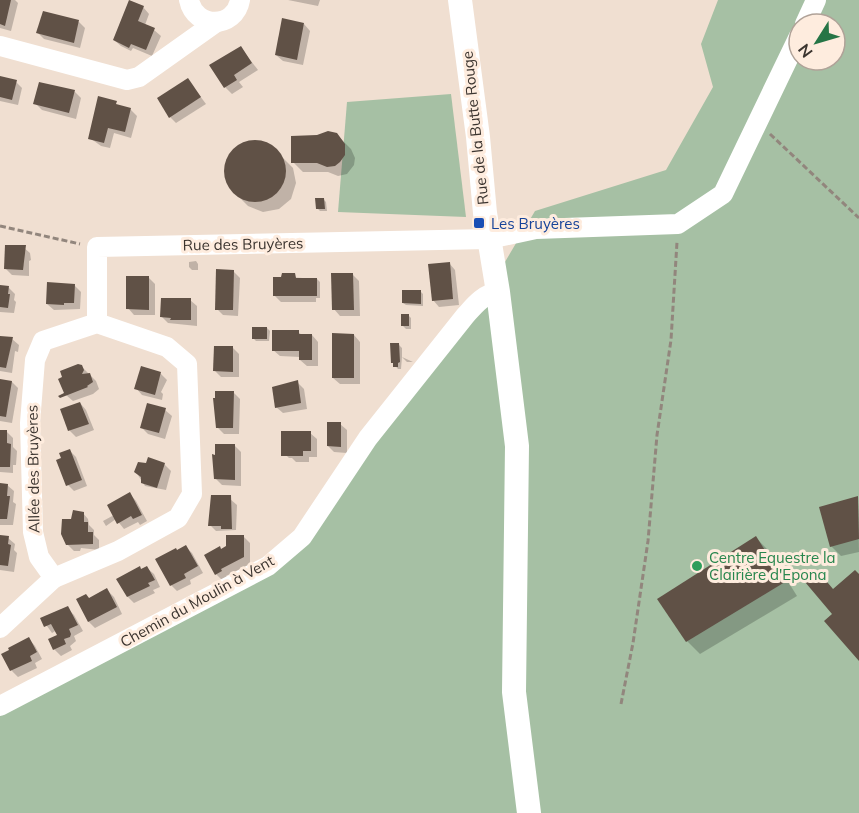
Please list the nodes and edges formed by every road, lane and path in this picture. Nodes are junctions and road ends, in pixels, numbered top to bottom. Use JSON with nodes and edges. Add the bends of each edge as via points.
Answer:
{"nodes":[{"id":1,"x":189,"y":0,"type":"edge"},
{"id":2,"x":240,"y":0,"type":"edge"},
{"id":3,"x":460,"y":0,"type":"edge"},
{"id":4,"x":215,"y":22,"type":"junction"},
{"id":5,"x":0,"y":46,"type":"edge"},
{"id":6,"x":787,"y":61,"type":"edge"},
{"id":7,"x":757,"y":123,"type":"junction"},
{"id":8,"x":859,"y":218,"type":"edge"},
{"id":9,"x":678,"y":224,"type":"junction"},
{"id":10,"x":0,"y":226,"type":"edge"},
{"id":11,"x":489,"y":239,"type":"junction"},
{"id":12,"x":97,"y":247,"type":"junction"},
{"id":13,"x":498,"y":292,"type":"junction"},
{"id":14,"x":97,"y":323,"type":"junction"},
{"id":15,"x":54,"y":578,"type":"junction"},
{"id":16,"x":0,"y":628,"type":"edge"},
{"id":17,"x":621,"y":704,"type":"dead end"},
{"id":18,"x":0,"y":706,"type":"edge"},
{"id":19,"x":529,"y":813,"type":"edge"}],
"edges":[{"from":1,"to":4,"type":"street","via":[[194,12]]},
{"from":2,"to":4,"type":"street","via":[[236,12]]},
{"from":3,"to":11,"type":"street","name":"Rue de la Butte Rouge"},
{"from":4,"to":5,"type":"street","via":[[139,77],[127,80]]},
{"from":6,"to":7,"type":"street"},
{"from":7,"to":8,"type":"path"},
{"from":7,"to":9,"type":"street","via":[[723,194]]},
{"from":9,"to":11,"type":"street","name":"Rue des Bruyères","via":[[536,229]]},
{"from":9,"to":17,"type":"path","via":[[671,340],[657,435],[648,541]]},
{"from":10,"to":12,"type":"path"},
{"from":11,"to":12,"type":"street","name":"Rue des Bruyères"},
{"from":11,"to":13,"type":"street","name":"Rue de la Butte Rouge"},
{"from":12,"to":14,"type":"street"},
{"from":13,"to":18,"type":"street","name":"Chemin du Moulin à Vent","via":[[481,299],[465,316],[368,438],[302,537],[268,566]]},
{"from":13,"to":19,"type":"street","name":"Rue de la Butte Rouge","via":[[517,446],[514,692]]},
{"from":14,"to":15,"type":"street","name":"Allée des Bruyères","via":[[43,341],[35,360],[30,423],[33,532],[39,557]]},
{"from":14,"to":15,"type":"street","via":[[167,347],[187,364],[192,494],[178,518],[118,551]]},
{"from":15,"to":16,"type":"street"}]}
